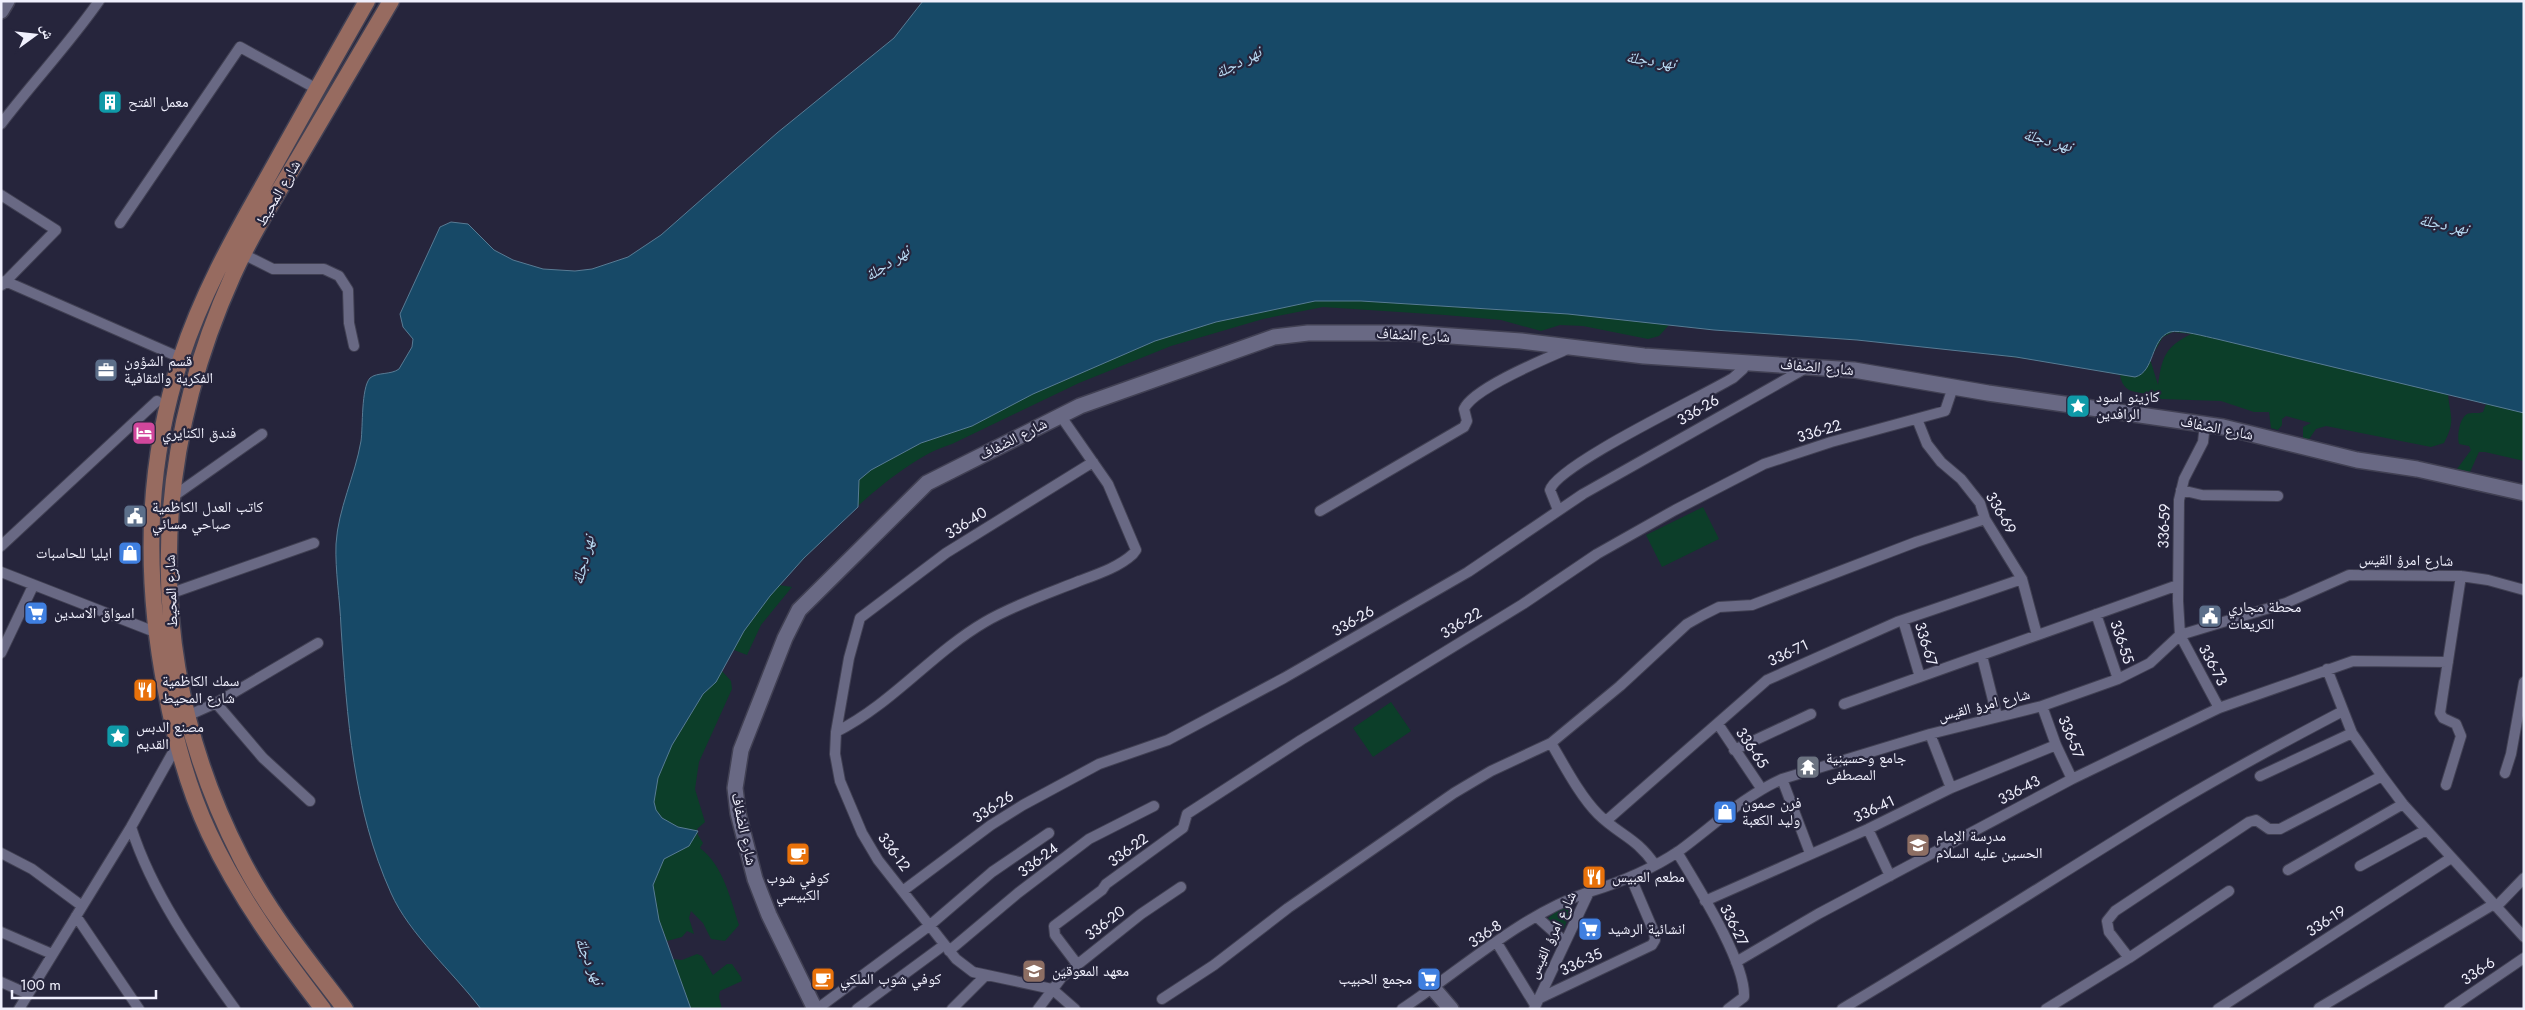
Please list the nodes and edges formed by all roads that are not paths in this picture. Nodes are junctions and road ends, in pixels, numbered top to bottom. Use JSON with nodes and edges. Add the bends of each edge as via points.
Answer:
{"nodes":[{"id":1,"x":7,"y":1,"type":"edge"},
{"id":2,"x":99,"y":1,"type":"edge"},
{"id":3,"x":367,"y":1,"type":"edge"},
{"id":4,"x":391,"y":1,"type":"edge"},
{"id":5,"x":1,"y":11,"type":"edge"},
{"id":6,"x":316,"y":88,"type":"junction"},
{"id":7,"x":1,"y":124,"type":"edge"},
{"id":8,"x":1,"y":195,"type":"edge"},
{"id":9,"x":120,"y":223,"type":"dead end"},
{"id":10,"x":243,"y":254,"type":"junction"},
{"id":11,"x":3,"y":284,"type":"edge"},
{"id":12,"x":354,"y":346,"type":"dead end"},
{"id":13,"x":1574,"y":347,"type":"junction"},
{"id":14,"x":181,"y":358,"type":"junction"},
{"id":15,"x":1747,"y":362,"type":"junction"},
{"id":16,"x":1811,"y":365,"type":"junction"},
{"id":17,"x":1953,"y":387,"type":"junction"},
{"id":18,"x":157,"y":401,"type":"dead end"},
{"id":19,"x":1060,"y":415,"type":"junction"},
{"id":20,"x":1917,"y":419,"type":"junction"},
{"id":21,"x":2205,"y":424,"type":"junction"},
{"id":22,"x":262,"y":434,"type":"dead end"},
{"id":23,"x":1093,"y":462,"type":"junction"},
{"id":24,"x":2181,"y":490,"type":"junction"},
{"id":25,"x":2524,"y":493,"type":"edge"},
{"id":26,"x":2278,"y":496,"type":"dead end"},
{"id":27,"x":171,"y":498,"type":"junction"},
{"id":28,"x":1558,"y":510,"type":"junction"},
{"id":29,"x":1320,"y":511,"type":"dead end"},
{"id":30,"x":1985,"y":519,"type":"junction"},
{"id":31,"x":314,"y":543,"type":"dead end"},
{"id":32,"x":1,"y":546,"type":"edge"},
{"id":33,"x":1,"y":572,"type":"edge"},
{"id":34,"x":2461,"y":576,"type":"junction"},
{"id":35,"x":2022,"y":579,"type":"junction"},
{"id":36,"x":2178,"y":585,"type":"junction"},
{"id":37,"x":33,"y":586,"type":"junction"},
{"id":38,"x":2524,"y":590,"type":"edge"},
{"id":39,"x":169,"y":594,"type":"junction"},
{"id":40,"x":2096,"y":614,"type":"junction"},
{"id":41,"x":860,"y":618,"type":"joint"},
{"id":42,"x":1903,"y":620,"type":"junction"},
{"id":43,"x":155,"y":632,"type":"junction"},
{"id":44,"x":2037,"y":635,"type":"junction"},
{"id":45,"x":2180,"y":635,"type":"junction"},
{"id":46,"x":318,"y":643,"type":"dead end"},
{"id":47,"x":1,"y":653,"type":"edge"},
{"id":48,"x":1982,"y":656,"type":"junction"},
{"id":49,"x":2448,"y":662,"type":"junction"},
{"id":50,"x":2327,"y":669,"type":"junction"},
{"id":51,"x":1920,"y":677,"type":"junction"},
{"id":52,"x":2118,"y":679,"type":"junction"},
{"id":53,"x":2524,"y":682,"type":"edge"},
{"id":54,"x":216,"y":703,"type":"junction"},
{"id":55,"x":1844,"y":704,"type":"dead end"},
{"id":56,"x":2042,"y":706,"type":"junction"},
{"id":57,"x":2219,"y":708,"type":"junction"},
{"id":58,"x":2343,"y":711,"type":"junction"},
{"id":59,"x":1811,"y":714,"type":"dead end"},
{"id":60,"x":187,"y":716,"type":"junction"},
{"id":61,"x":1997,"y":716,"type":"junction"},
{"id":62,"x":1718,"y":724,"type":"junction"},
{"id":63,"x":836,"y":732,"type":"junction"},
{"id":64,"x":2352,"y":733,"type":"junction"},
{"id":65,"x":1930,"y":734,"type":"junction"},
{"id":66,"x":1551,"y":743,"type":"junction"},
{"id":67,"x":177,"y":744,"type":"junction"},
{"id":68,"x":2056,"y":745,"type":"junction"},
{"id":69,"x":1734,"y":750,"type":"junction"},
{"id":70,"x":2504,"y":773,"type":"dead end"},
{"id":71,"x":2260,"y":776,"type":"dead end"},
{"id":72,"x":2382,"y":776,"type":"junction"},
{"id":73,"x":2072,"y":778,"type":"junction"},
{"id":74,"x":1782,"y":779,"type":"junction"},
{"id":75,"x":2446,"y":785,"type":"dead end"},
{"id":76,"x":1761,"y":788,"type":"junction"},
{"id":77,"x":1951,"y":788,"type":"junction"},
{"id":78,"x":310,"y":801,"type":"dead end"},
{"id":79,"x":2403,"y":804,"type":"junction"},
{"id":80,"x":1154,"y":806,"type":"dead end"},
{"id":81,"x":1606,"y":821,"type":"junction"},
{"id":82,"x":131,"y":827,"type":"junction"},
{"id":83,"x":1868,"y":829,"type":"junction"},
{"id":84,"x":2426,"y":830,"type":"junction"},
{"id":85,"x":1049,"y":833,"type":"dead end"},
{"id":86,"x":1677,"y":852,"type":"junction"},
{"id":87,"x":1,"y":853,"type":"edge"},
{"id":88,"x":1810,"y":853,"type":"junction"},
{"id":89,"x":2451,"y":858,"type":"junction"},
{"id":90,"x":1655,"y":865,"type":"junction"},
{"id":91,"x":2360,"y":866,"type":"dead end"},
{"id":92,"x":2288,"y":870,"type":"dead end"},
{"id":93,"x":1890,"y":876,"type":"junction"},
{"id":94,"x":1631,"y":878,"type":"junction"},
{"id":95,"x":2524,"y":878,"type":"edge"},
{"id":96,"x":1181,"y":886,"type":"dead end"},
{"id":97,"x":56,"y":887,"type":"junction"},
{"id":98,"x":904,"y":890,"type":"junction"},
{"id":99,"x":2229,"y":891,"type":"dead end"},
{"id":100,"x":1589,"y":892,"type":"junction"},
{"id":101,"x":1706,"y":901,"type":"junction"},
{"id":102,"x":82,"y":906,"type":"junction"},
{"id":103,"x":2495,"y":906,"type":"junction"},
{"id":104,"x":76,"y":916,"type":"junction"},
{"id":105,"x":1537,"y":917,"type":"junction"},
{"id":106,"x":929,"y":926,"type":"junction"},
{"id":107,"x":68,"y":930,"type":"junction"},
{"id":108,"x":1,"y":932,"type":"edge"},
{"id":109,"x":2524,"y":937,"type":"edge"},
{"id":110,"x":1565,"y":942,"type":"junction"},
{"id":111,"x":1497,"y":943,"type":"junction"},
{"id":112,"x":946,"y":948,"type":"junction"},
{"id":113,"x":52,"y":954,"type":"junction"},
{"id":114,"x":2129,"y":958,"type":"junction"},
{"id":115,"x":2524,"y":958,"type":"edge"},
{"id":116,"x":1736,"y":962,"type":"junction"},
{"id":117,"x":1077,"y":964,"type":"junction"},
{"id":118,"x":986,"y":975,"type":"junction"},
{"id":119,"x":1,"y":982,"type":"edge"},
{"id":120,"x":1052,"y":988,"type":"junction"},
{"id":121,"x":1434,"y":988,"type":"junction"},
{"id":122,"x":28,"y":994,"type":"junction"},
{"id":123,"x":1162,"y":999,"type":"dead end"},
{"id":124,"x":1536,"y":1004,"type":"edge"},
{"id":125,"x":2319,"y":1008,"type":"edge"},
{"id":126,"x":19,"y":1009,"type":"edge"},
{"id":127,"x":139,"y":1009,"type":"edge"},
{"id":128,"x":235,"y":1009,"type":"edge"},
{"id":129,"x":323,"y":1009,"type":"edge"},
{"id":130,"x":345,"y":1009,"type":"edge"},
{"id":131,"x":816,"y":1009,"type":"edge"},
{"id":132,"x":857,"y":1009,"type":"edge"},
{"id":133,"x":952,"y":1009,"type":"edge"},
{"id":134,"x":1038,"y":1009,"type":"edge"},
{"id":135,"x":1075,"y":1009,"type":"edge"},
{"id":136,"x":1402,"y":1009,"type":"edge"},
{"id":137,"x":1451,"y":1009,"type":"edge"},
{"id":138,"x":1728,"y":1009,"type":"edge"},
{"id":139,"x":1842,"y":1009,"type":"edge"},
{"id":140,"x":2046,"y":1009,"type":"edge"},
{"id":141,"x":2218,"y":1009,"type":"edge"},
{"id":142,"x":2449,"y":1009,"type":"edge"}],
"edges":[{"from":1,"to":5,"type":"street"},
{"from":2,"to":7,"type":"street","via":[[73,39],[29,87]]},
{"from":3,"to":6,"type":"main road","name":"شارع المحيط"},
{"from":4,"to":10,"type":"main road","name":"شارع المحيط"},
{"from":6,"to":9,"type":"street","via":[[240,47]]},
{"from":6,"to":14,"type":"main road","name":"شارع المحيط","via":[[228,249]]},
{"from":8,"to":11,"type":"street","via":[[56,230]]},
{"from":10,"to":12,"type":"street","via":[[273,269],[324,269],[339,276],[348,290],[349,323]]},
{"from":10,"to":27,"type":"main road","name":"شارع المحيط","via":[[200,358],[186,406]]},
{"from":11,"to":14,"type":"street"},
{"from":13,"to":15,"type":"street","name":"شارع الضفاف","via":[[1644,356]]},
{"from":13,"to":19,"type":"street","name":"شارع الضفاف","via":[[1409,333],[1333,332],[1274,337]]},
{"from":13,"to":29,"type":"street","via":[[1474,396],[1464,409],[1464,427]]},
{"from":14,"to":43,"type":"main road","name":"شارع المحيط","via":[[169,400],[153,496],[150,570]]},
{"from":15,"to":16,"type":"street","name":"شارع الضفاف"},
{"from":15,"to":28,"type":"street","via":[[1733,378],[1628,434],[1559,478],[1550,490]]},
{"from":16,"to":17,"type":"street","name":"شارع الضفاف"},
{"from":16,"to":28,"type":"street","name":"336-26"},
{"from":17,"to":20,"type":"street","name":"336-22","via":[[1945,411]]},
{"from":17,"to":21,"type":"street","name":"شارع الضفاف"},
{"from":18,"to":32,"type":"street"},
{"from":19,"to":23,"type":"street"},
{"from":19,"to":131,"type":"street","name":"شارع الضفاف","via":[[921,487],[799,610],[784,638],[741,750],[735,788],[755,879],[769,915]]},
{"from":20,"to":30,"type":"street","name":"336-69","via":[[1927,444],[1980,503]]},
{"from":20,"to":117,"type":"street","name":"336-22","via":[[1764,464],[1675,510],[1597,554],[1523,604],[1293,745],[1187,814],[1183,828],[1054,926],[1054,935]]},
{"from":21,"to":24,"type":"street","name":"336-59","via":[[2203,442]]},
{"from":21,"to":25,"type":"street","name":"شارع الضفاف","via":[[2357,460],[2417,469]]},
{"from":22,"to":27,"type":"street"},
{"from":23,"to":41,"type":"street","name":"336-40","via":[[946,554]]},
{"from":23,"to":63,"type":"street","via":[[1111,488],[1118,511],[1134,542],[1136,550],[1133,554],[1107,570],[981,624],[877,707]]},
{"from":24,"to":26,"type":"street","via":[[2202,495]]},
{"from":24,"to":36,"type":"street","name":"336-59"},
{"from":27,"to":39,"type":"main road","name":"شارع المحيط"},
{"from":28,"to":98,"type":"street","name":"336-26","via":[[1468,572],[1284,678],[1168,740],[1099,764],[1023,806]]},
{"from":30,"to":35,"type":"street","name":"336-69"},
{"from":30,"to":66,"type":"street","via":[[1752,605],[1719,607],[1704,614],[1687,624],[1620,686]]},
{"from":31,"to":39,"type":"street"},
{"from":33,"to":37,"type":"street"},
{"from":34,"to":38,"type":"street","name":"شارع امرؤ القيس"},
{"from":34,"to":45,"type":"street","name":"شارع امرؤ القيس","via":[[2349,575],[2286,603]]},
{"from":34,"to":49,"type":"street"},
{"from":35,"to":42,"type":"street","name":"336-71"},
{"from":35,"to":44,"type":"street","name":"336-69"},
{"from":36,"to":40,"type":"street"},
{"from":36,"to":45,"type":"street","name":"336-59"},
{"from":37,"to":43,"type":"street"},
{"from":37,"to":47,"type":"street"},
{"from":39,"to":60,"type":"main road","name":"شارع المحيط","via":[[175,658]]},
{"from":40,"to":44,"type":"street"},
{"from":40,"to":52,"type":"street","name":"336-55"},
{"from":41,"to":63,"type":"street","name":"336-12","via":[[849,658]]},
{"from":42,"to":51,"type":"street","name":"336-67"},
{"from":42,"to":62,"type":"street","name":"336-71","via":[[1767,680]]},
{"from":43,"to":67,"type":"main road","name":"شارع المحيط"},
{"from":44,"to":48,"type":"street"},
{"from":45,"to":52,"type":"street","name":"شارع امرؤ القيس","via":[[2150,663]]},
{"from":45,"to":57,"type":"street","name":"336-73"},
{"from":46,"to":54,"type":"street"},
{"from":48,"to":51,"type":"street"},
{"from":48,"to":61,"type":"street"},
{"from":49,"to":50,"type":"street","name":"336-43","via":[[2354,661]]},
{"from":49,"to":75,"type":"street","via":[[2440,713],[2456,724],[2461,736]]},
{"from":50,"to":57,"type":"street","name":"336-43"},
{"from":50,"to":58,"type":"street"},
{"from":51,"to":55,"type":"street"},
{"from":52,"to":56,"type":"street","name":"شارع امرؤ القيس"},
{"from":53,"to":70,"type":"street","via":[[2511,754]]},
{"from":54,"to":60,"type":"street"},
{"from":54,"to":78,"type":"street","via":[[263,758]]},
{"from":56,"to":61,"type":"street","name":"شارع امرؤ القيس"},
{"from":56,"to":68,"type":"street","name":"336-57"},
{"from":57,"to":73,"type":"street","name":"336-43"},
{"from":58,"to":64,"type":"street"},
{"from":58,"to":139,"type":"street","via":[[2158,814]]},
{"from":59,"to":69,"type":"street"},
{"from":60,"to":130,"type":"main road","name":"شارع المحيط","via":[[211,791],[242,860],[284,928]]},
{"from":61,"to":65,"type":"street","name":"شارع امرؤ القيس"},
{"from":62,"to":69,"type":"street","name":"336-65"},
{"from":62,"to":81,"type":"street","name":"336-71","via":[[1662,769]]},
{"from":63,"to":98,"type":"street","name":"336-12","via":[[837,766],[851,809],[878,860]]},
{"from":64,"to":71,"type":"street"},
{"from":64,"to":72,"type":"street"},
{"from":65,"to":74,"type":"street","name":"شارع امرؤ القيس"},
{"from":65,"to":77,"type":"street"},
{"from":66,"to":81,"type":"street","via":[[1584,795]]},
{"from":66,"to":123,"type":"street","via":[[1491,771],[1454,793]]},
{"from":67,"to":82,"type":"street"},
{"from":67,"to":129,"type":"main road","name":"شارع المحيط","via":[[209,833],[245,900],[268,937]]},
{"from":68,"to":73,"type":"street","name":"336-57"},
{"from":68,"to":77,"type":"street","name":"336-41"},
{"from":69,"to":76,"type":"street","name":"336-65"},
{"from":72,"to":79,"type":"street"},
{"from":72,"to":114,"type":"street","via":[[2280,829],[2268,829],[2256,820],[2249,822],[2115,911],[2107,921],[2109,932]]},
{"from":73,"to":93,"type":"street","name":"336-43"},
{"from":74,"to":76,"type":"street","name":"شارع امرؤ القيس"},
{"from":74,"to":88,"type":"street"},
{"from":76,"to":86,"type":"street","name":"شارع امرؤ القيس"},
{"from":77,"to":83,"type":"street","name":"336-41"},
{"from":79,"to":84,"type":"street"},
{"from":79,"to":92,"type":"street"},
{"from":80,"to":112,"type":"street","name":"336-24","via":[[1089,839]]},
{"from":81,"to":90,"type":"street","via":[[1634,840]]},
{"from":82,"to":102,"type":"street"},
{"from":82,"to":128,"type":"street","via":[[139,852],[172,915]]},
{"from":83,"to":88,"type":"street","name":"336-41"},
{"from":83,"to":93,"type":"street"},
{"from":84,"to":89,"type":"street"},
{"from":84,"to":91,"type":"street"},
{"from":85,"to":106,"type":"street","via":[[992,872]]},
{"from":86,"to":90,"type":"street","name":"شارع امرؤ القيس"},
{"from":86,"to":101,"type":"street","name":"336-27"},
{"from":87,"to":97,"type":"street","via":[[32,869]]},
{"from":88,"to":101,"type":"street","name":"336-41"},
{"from":89,"to":103,"type":"street"},
{"from":89,"to":141,"type":"street","name":"336-19"},
{"from":90,"to":94,"type":"street","name":"شارع امرؤ القيس"},
{"from":93,"to":116,"type":"street","name":"336-43"},
{"from":94,"to":100,"type":"street","name":"شارع امرؤ القيس"},
{"from":94,"to":124,"type":"street","name":"336-35","via":[[1656,940],[1652,945]]},
{"from":95,"to":103,"type":"street"},
{"from":96,"to":117,"type":"street","name":"336-20"},
{"from":97,"to":102,"type":"street"},
{"from":97,"to":107,"type":"street","via":[[70,904]]},
{"from":98,"to":106,"type":"street","name":"336-12"},
{"from":99,"to":114,"type":"street"},
{"from":100,"to":105,"type":"street","name":"336-8","via":[[1559,903]]},
{"from":100,"to":110,"type":"street","name":"شارع امرؤ القيس"},
{"from":101,"to":116,"type":"street","name":"336-27"},
{"from":102,"to":104,"type":"street"},
{"from":103,"to":109,"type":"street"},
{"from":103,"to":125,"type":"street"},
{"from":104,"to":107,"type":"street"},
{"from":104,"to":127,"type":"street"},
{"from":105,"to":110,"type":"street"},
{"from":105,"to":111,"type":"street","name":"336-8"},
{"from":106,"to":112,"type":"street","name":"336-12"},
{"from":106,"to":131,"type":"street"},
{"from":107,"to":113,"type":"street"},
{"from":108,"to":113,"type":"street"},
{"from":110,"to":124,"type":"street","name":"شارع امرؤ القيس"},
{"from":111,"to":121,"type":"street","name":"336-8"},
{"from":111,"to":124,"type":"street"},
{"from":112,"to":118,"type":"street","name":"336-12","via":[[966,969]]},
{"from":112,"to":132,"type":"street","name":"336-24"},
{"from":113,"to":122,"type":"street"},
{"from":114,"to":140,"type":"street"},
{"from":115,"to":142,"type":"street","name":"336-6"},
{"from":116,"to":138,"type":"street","name":"336-27","via":[[1744,985],[1744,997]]},
{"from":117,"to":120,"type":"street","name":"336-20"},
{"from":118,"to":120,"type":"street","name":"336-12"},
{"from":118,"to":133,"type":"street"},
{"from":119,"to":122,"type":"street"},
{"from":120,"to":134,"type":"street","name":"336-20"},
{"from":120,"to":135,"type":"street"},
{"from":121,"to":136,"type":"street","name":"336-8"},
{"from":121,"to":137,"type":"street"},
{"from":122,"to":126,"type":"street"}]}
